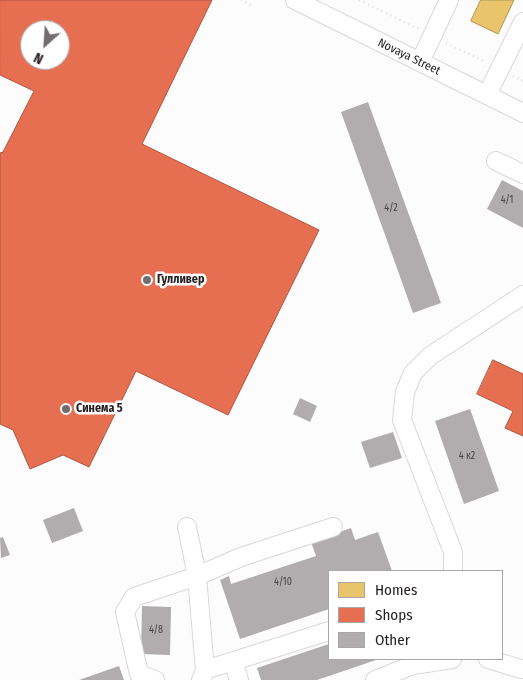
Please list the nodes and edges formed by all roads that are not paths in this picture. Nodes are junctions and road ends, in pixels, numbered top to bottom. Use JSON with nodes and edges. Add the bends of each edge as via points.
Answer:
{"nodes":[{"id":1,"x":295,"y":0,"type":"edge"},
{"id":2,"x":450,"y":0,"type":"edge"},
{"id":3,"x":522,"y":27,"type":"edge"},
{"id":4,"x":420,"y":62,"type":"junction"},
{"id":5,"x":487,"y":95,"type":"junction"},
{"id":6,"x":523,"y":113,"type":"edge"},
{"id":7,"x":496,"y":161,"type":"dead end"},
{"id":8,"x":523,"y":174,"type":"edge"},
{"id":9,"x":523,"y":295,"type":"edge"},
{"id":10,"x":333,"y":526,"type":"dead end"},
{"id":11,"x":187,"y":527,"type":"dead end"},
{"id":12,"x":453,"y":570,"type":"edge"},
{"id":13,"x":196,"y":576,"type":"junction"},
{"id":14,"x":328,"y":631,"type":"edge"},
{"id":15,"x":446,"y":660,"type":"edge"},
{"id":16,"x":491,"y":660,"type":"edge"},
{"id":17,"x":232,"y":661,"type":"junction"},
{"id":18,"x":522,"y":671,"type":"edge"},
{"id":19,"x":203,"y":675,"type":"edge"},
{"id":20,"x":155,"y":680,"type":"edge"},
{"id":21,"x":239,"y":680,"type":"edge"},
{"id":22,"x":374,"y":680,"type":"edge"}],
"edges":[{"from":1,"to":4,"type":"street","name":"Novaya Street"},
{"from":2,"to":4,"type":"street"},
{"from":3,"to":5,"type":"street"},
{"from":4,"to":5,"type":"street","name":"Novaya Street"},
{"from":5,"to":6,"type":"street","name":"Novaya Street"},
{"from":7,"to":8,"type":"street"},
{"from":9,"to":12,"type":"street","via":[[430,356],[413,373],[405,392],[402,420],[453,552]]},
{"from":10,"to":13,"type":"street"},
{"from":11,"to":13,"type":"street"},
{"from":13,"to":19,"type":"street"},
{"from":13,"to":20,"type":"street","via":[[134,597],[124,612],[139,674]]},
{"from":14,"to":17,"type":"street"},
{"from":15,"to":22,"type":"street","via":[[413,665]]},
{"from":16,"to":18,"type":"street"},
{"from":17,"to":19,"type":"street"},
{"from":17,"to":21,"type":"street"}]}
